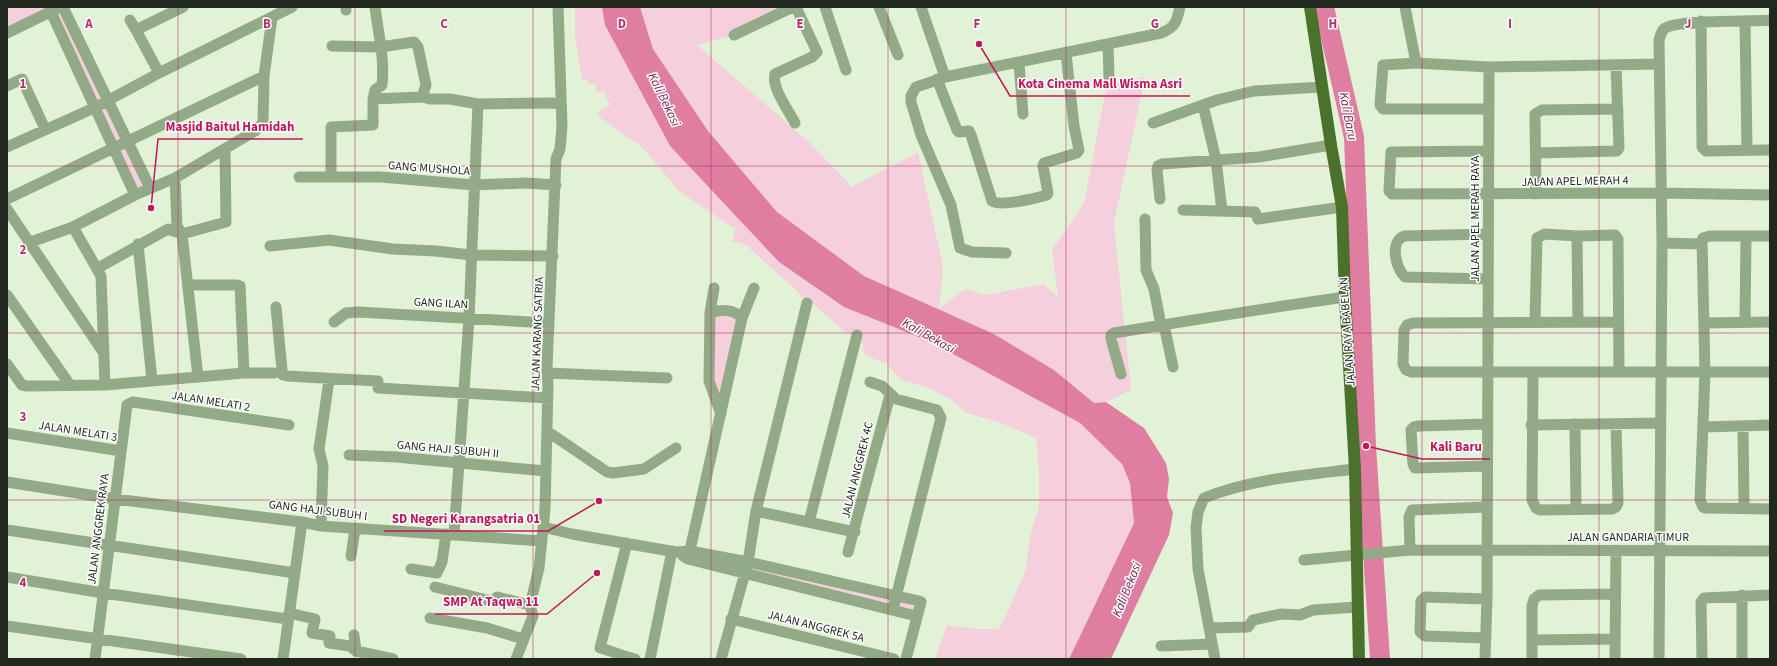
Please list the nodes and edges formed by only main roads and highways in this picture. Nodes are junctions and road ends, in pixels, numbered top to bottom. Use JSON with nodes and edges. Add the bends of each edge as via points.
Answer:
{"nodes":[{"id":1,"x":1310,"y":7,"type":"edge"},
{"id":2,"x":1360,"y":659,"type":"edge"}],
"edges":[{"from":1,"to":2,"type":"main road","name":"JALAN RAYA BABELAN","via":[[1342,207],[1355,469]]}]}
